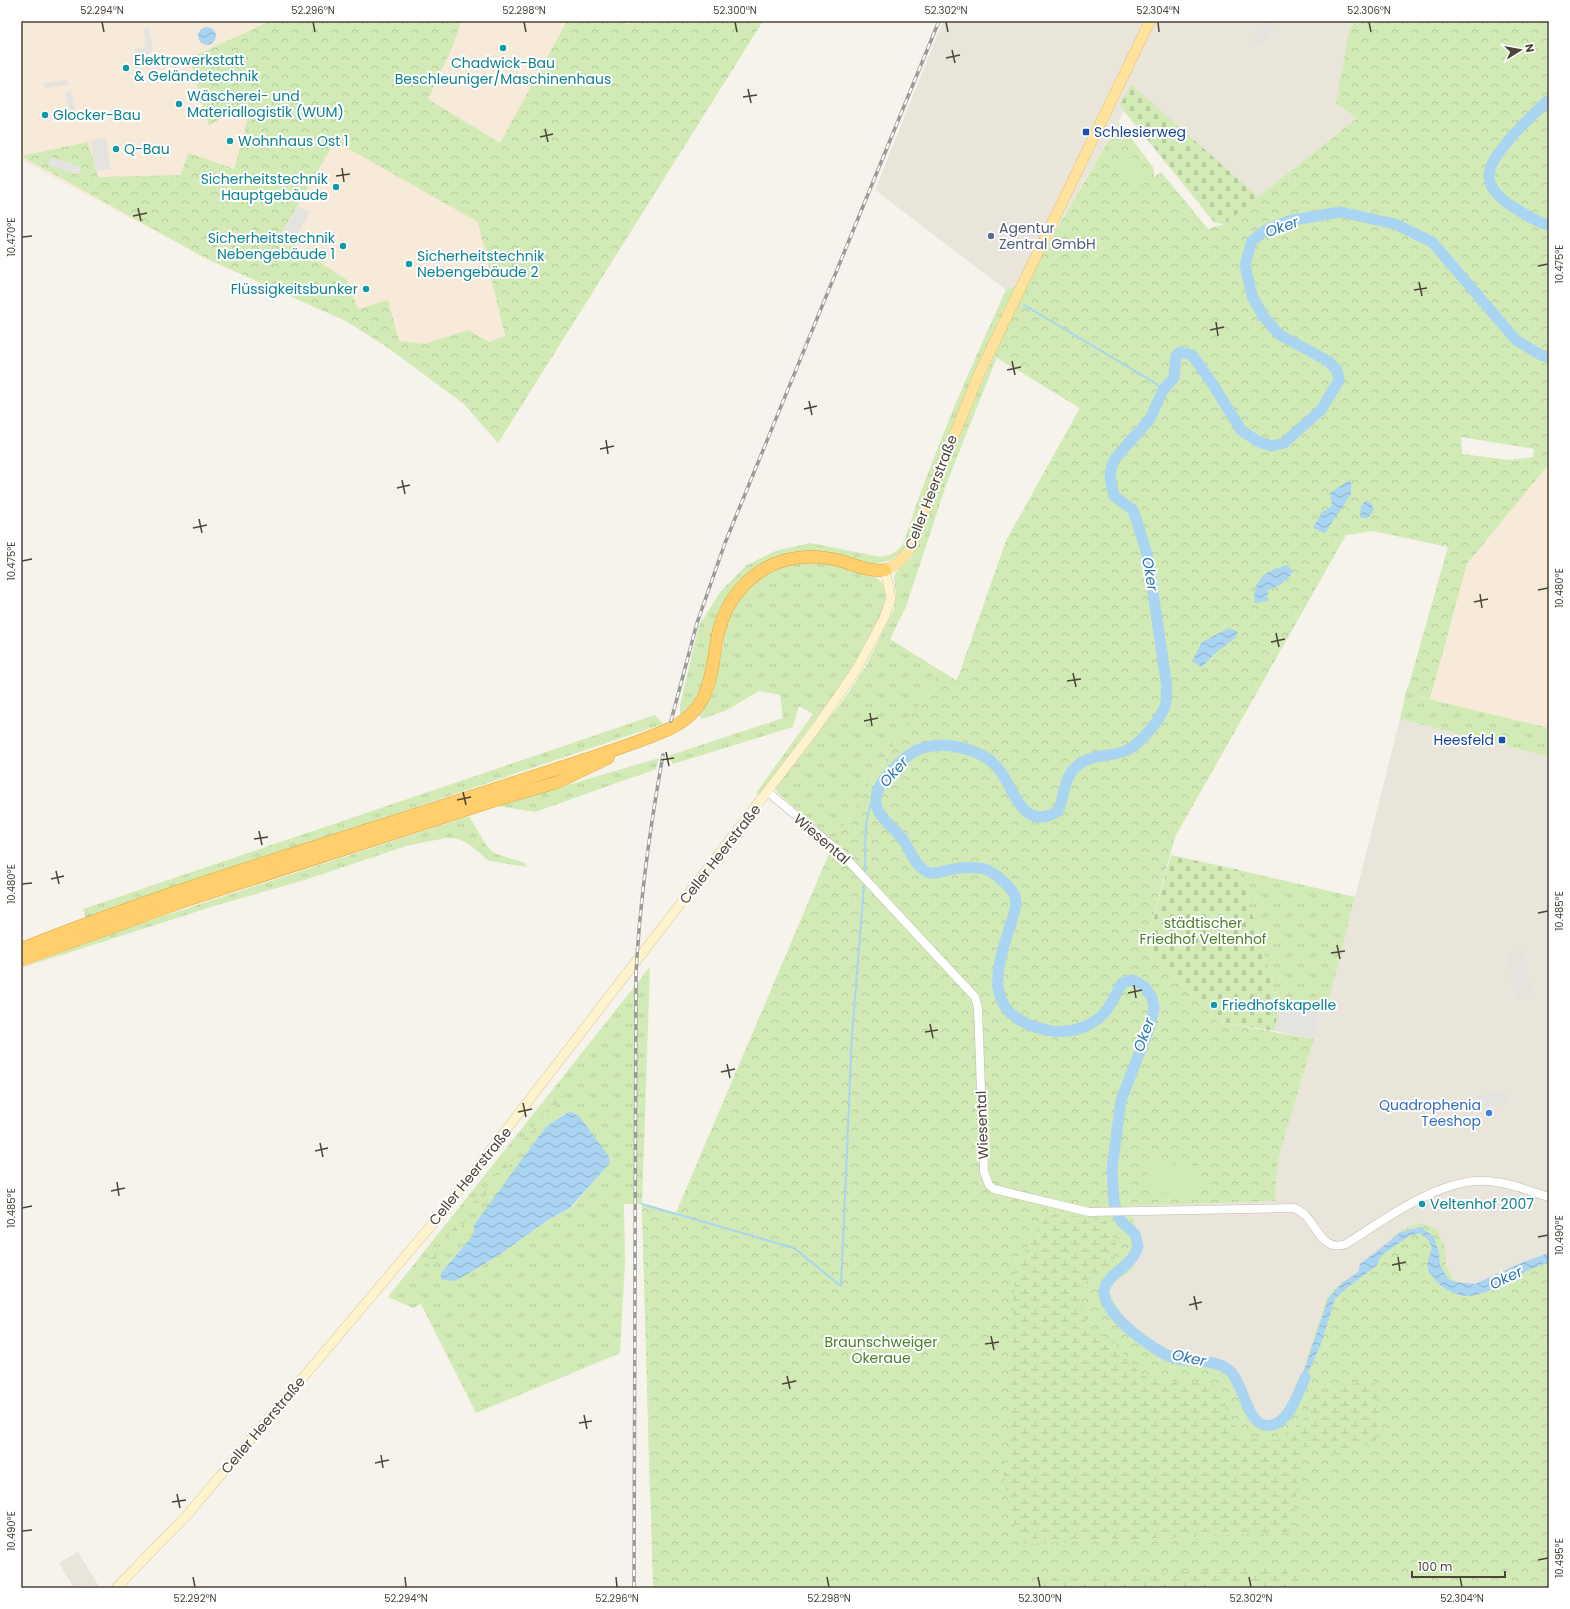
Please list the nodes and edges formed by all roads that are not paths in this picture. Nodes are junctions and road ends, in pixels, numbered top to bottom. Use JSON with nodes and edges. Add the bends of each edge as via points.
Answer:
{"nodes":[{"id":1,"x":1150,"y":21,"type":"edge"},
{"id":2,"x":885,"y":570,"type":"junction"},
{"id":3,"x":632,"y":744,"type":"junction"},
{"id":4,"x":768,"y":792,"type":"junction"},
{"id":5,"x":21,"y":949,"type":"edge"},
{"id":6,"x":21,"y":960,"type":"edge"},
{"id":7,"x":1549,"y":1197,"type":"edge"},
{"id":8,"x":116,"y":1588,"type":"edge"}],
"edges":[{"from":1,"to":2,"type":"main road","name":"Celler Heerstraße","via":[[979,374],[911,548],[898,563]]},
{"from":2,"to":3,"type":"highway","via":[[870,570],[829,558],[805,557],[781,561],[757,574],[741,587],[725,612],[710,683],[696,709],[672,728]]},
{"from":2,"to":4,"type":"main road","name":"Celler Heerstraße","via":[[891,598],[877,633],[840,694]]},
{"from":3,"to":5,"type":"highway","via":[[162,898]]},
{"from":3,"to":6,"type":"highway","via":[[567,778],[184,901]]},
{"from":4,"to":7,"type":"street","name":"Wiesental","via":[[841,853],[975,997],[978,1008],[984,1172],[989,1185],[1001,1193],[1079,1211],[1103,1213],[1293,1208],[1304,1213],[1326,1243],[1337,1246],[1346,1244],[1423,1197],[1455,1183],[1489,1181]]},
{"from":4,"to":8,"type":"main road","name":"Celler Heerstraße","via":[[445,1209],[188,1514]]}]}
